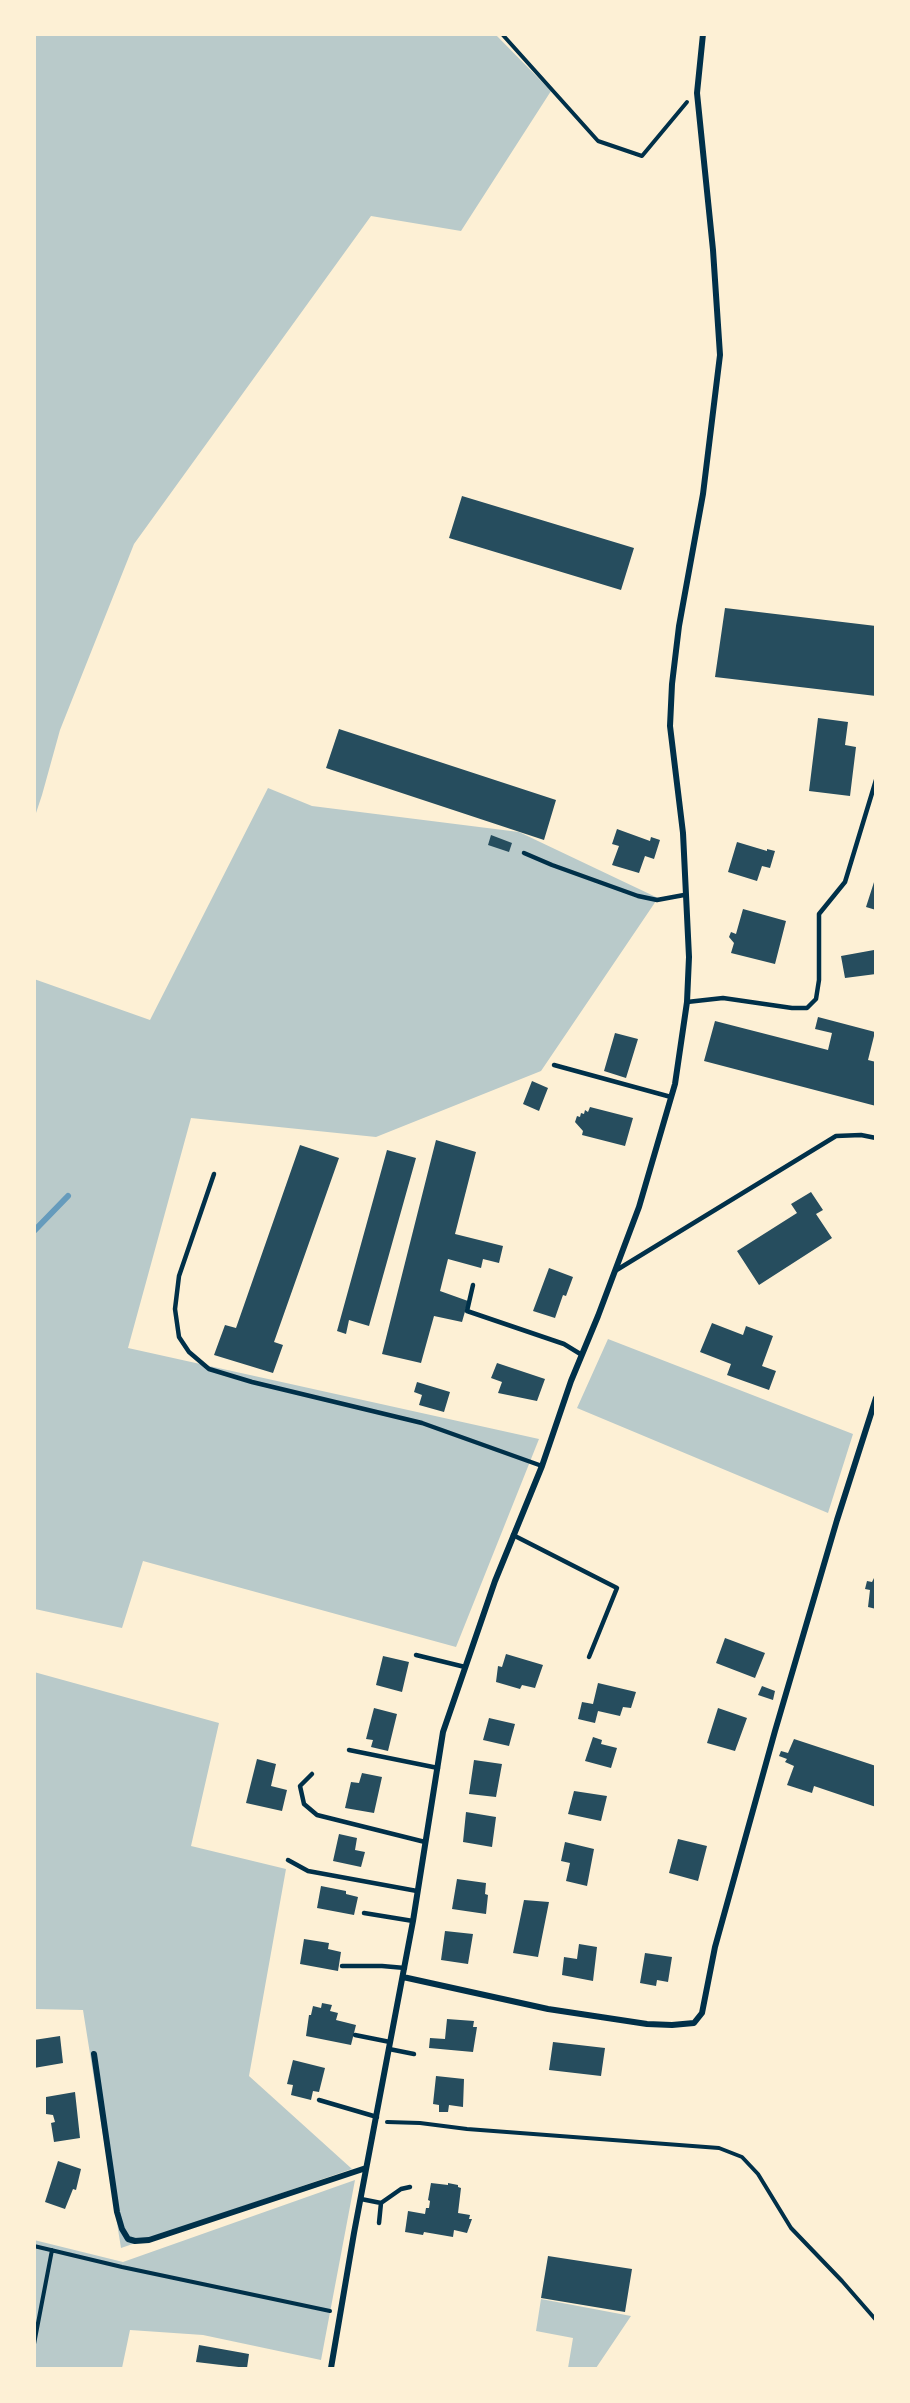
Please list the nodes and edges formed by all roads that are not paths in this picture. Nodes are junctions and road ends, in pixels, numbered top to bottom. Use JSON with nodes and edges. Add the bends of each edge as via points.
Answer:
{"nodes":[{"id":1,"x":703,"y":34,"type":"edge"},
{"id":2,"x":876,"y":780,"type":"edge"},
{"id":3,"x":524,"y":853,"type":"dead end"},
{"id":4,"x":684,"y":894,"type":"junction"},
{"id":5,"x":687,"y":1002,"type":"junction"},
{"id":6,"x":554,"y":1065,"type":"dead end"},
{"id":7,"x":671,"y":1097,"type":"junction"},
{"id":8,"x":876,"y":1138,"type":"edge"},
{"id":9,"x":214,"y":1174,"type":"dead end"},
{"id":10,"x":615,"y":1271,"type":"junction"},
{"id":11,"x":473,"y":1285,"type":"dead end"},
{"id":12,"x":582,"y":1355,"type":"junction"},
{"id":13,"x":876,"y":1398,"type":"edge"},
{"id":14,"x":542,"y":1466,"type":"junction"},
{"id":15,"x":513,"y":1535,"type":"junction"},
{"id":16,"x":416,"y":1655,"type":"dead end"},
{"id":17,"x":589,"y":1657,"type":"dead end"},
{"id":18,"x":465,"y":1667,"type":"junction"},
{"id":19,"x":349,"y":1750,"type":"dead end"},
{"id":20,"x":438,"y":1768,"type":"junction"},
{"id":21,"x":312,"y":1774,"type":"dead end"},
{"id":22,"x":425,"y":1842,"type":"junction"},
{"id":23,"x":288,"y":1860,"type":"dead end"},
{"id":24,"x":417,"y":1891,"type":"junction"},
{"id":25,"x":364,"y":1913,"type":"dead end"},
{"id":26,"x":413,"y":1921,"type":"junction"},
{"id":27,"x":342,"y":1966,"type":"dead end"},
{"id":28,"x":405,"y":1968,"type":"junction"},
{"id":29,"x":403,"y":1977,"type":"junction"},
{"id":30,"x":356,"y":2035,"type":"dead end"},
{"id":31,"x":390,"y":2046,"type":"junction"},
{"id":32,"x":94,"y":2054,"type":"dead end"},
{"id":33,"x":414,"y":2054,"type":"dead end"},
{"id":34,"x":319,"y":2100,"type":"dead end"},
{"id":35,"x":376,"y":2120,"type":"junction"},
{"id":36,"x":366,"y":2168,"type":"junction"},
{"id":37,"x":410,"y":2187,"type":"dead end"},
{"id":38,"x":361,"y":2199,"type":"junction"},
{"id":39,"x":381,"y":2203,"type":"junction"},
{"id":40,"x":379,"y":2223,"type":"dead end"},
{"id":41,"x":331,"y":2368,"type":"edge"}],
"edges":[{"from":1,"to":4,"type":"street","via":[[697,93],[720,355],[703,494],[672,684],[670,726],[682,833]]},
{"from":2,"to":5,"type":"lane","via":[[845,882],[819,914],[816,999],[807,1008],[723,998]]},
{"from":3,"to":4,"type":"lane","via":[[638,896],[657,900]]},
{"from":4,"to":5,"type":"street","via":[[689,957]]},
{"from":5,"to":7,"type":"street"},
{"from":6,"to":7,"type":"lane"},
{"from":7,"to":10,"type":"street","via":[[639,1207]]},
{"from":8,"to":10,"type":"lane","via":[[836,1136]]},
{"from":9,"to":14,"type":"lane","via":[[179,1276],[175,1309],[180,1337],[202,1364],[209,1370],[252,1382],[422,1423]]},
{"from":10,"to":12,"type":"street"},
{"from":11,"to":12,"type":"lane","via":[[467,1311],[564,1344]]},
{"from":12,"to":14,"type":"street"},
{"from":13,"to":29,"type":"street","via":[[784,1699],[715,1947],[702,2013],[694,2023],[647,2024],[548,2009]]},
{"from":14,"to":15,"type":"street"},
{"from":15,"to":17,"type":"lane","via":[[617,1588]]},
{"from":15,"to":18,"type":"street"},
{"from":16,"to":18,"type":"lane"},
{"from":18,"to":20,"type":"street","via":[[443,1732]]},
{"from":19,"to":20,"type":"lane"},
{"from":20,"to":22,"type":"street"},
{"from":21,"to":22,"type":"lane","via":[[300,1786],[304,1804],[316,1815]]},
{"from":22,"to":24,"type":"street"},
{"from":23,"to":24,"type":"lane","via":[[308,1872]]},
{"from":24,"to":26,"type":"street"},
{"from":25,"to":26,"type":"lane"},
{"from":26,"to":28,"type":"street"},
{"from":27,"to":28,"type":"lane"},
{"from":28,"to":29,"type":"street"},
{"from":29,"to":31,"type":"street"},
{"from":30,"to":31,"type":"lane"},
{"from":31,"to":33,"type":"lane"},
{"from":31,"to":35,"type":"street"},
{"from":32,"to":36,"type":"street","via":[[117,2212],[128,2240],[148,2240]]},
{"from":34,"to":35,"type":"lane"},
{"from":35,"to":36,"type":"street"},
{"from":36,"to":38,"type":"street"},
{"from":37,"to":39,"type":"lane"},
{"from":38,"to":39,"type":"lane"},
{"from":38,"to":41,"type":"street"},
{"from":39,"to":40,"type":"lane"}]}
